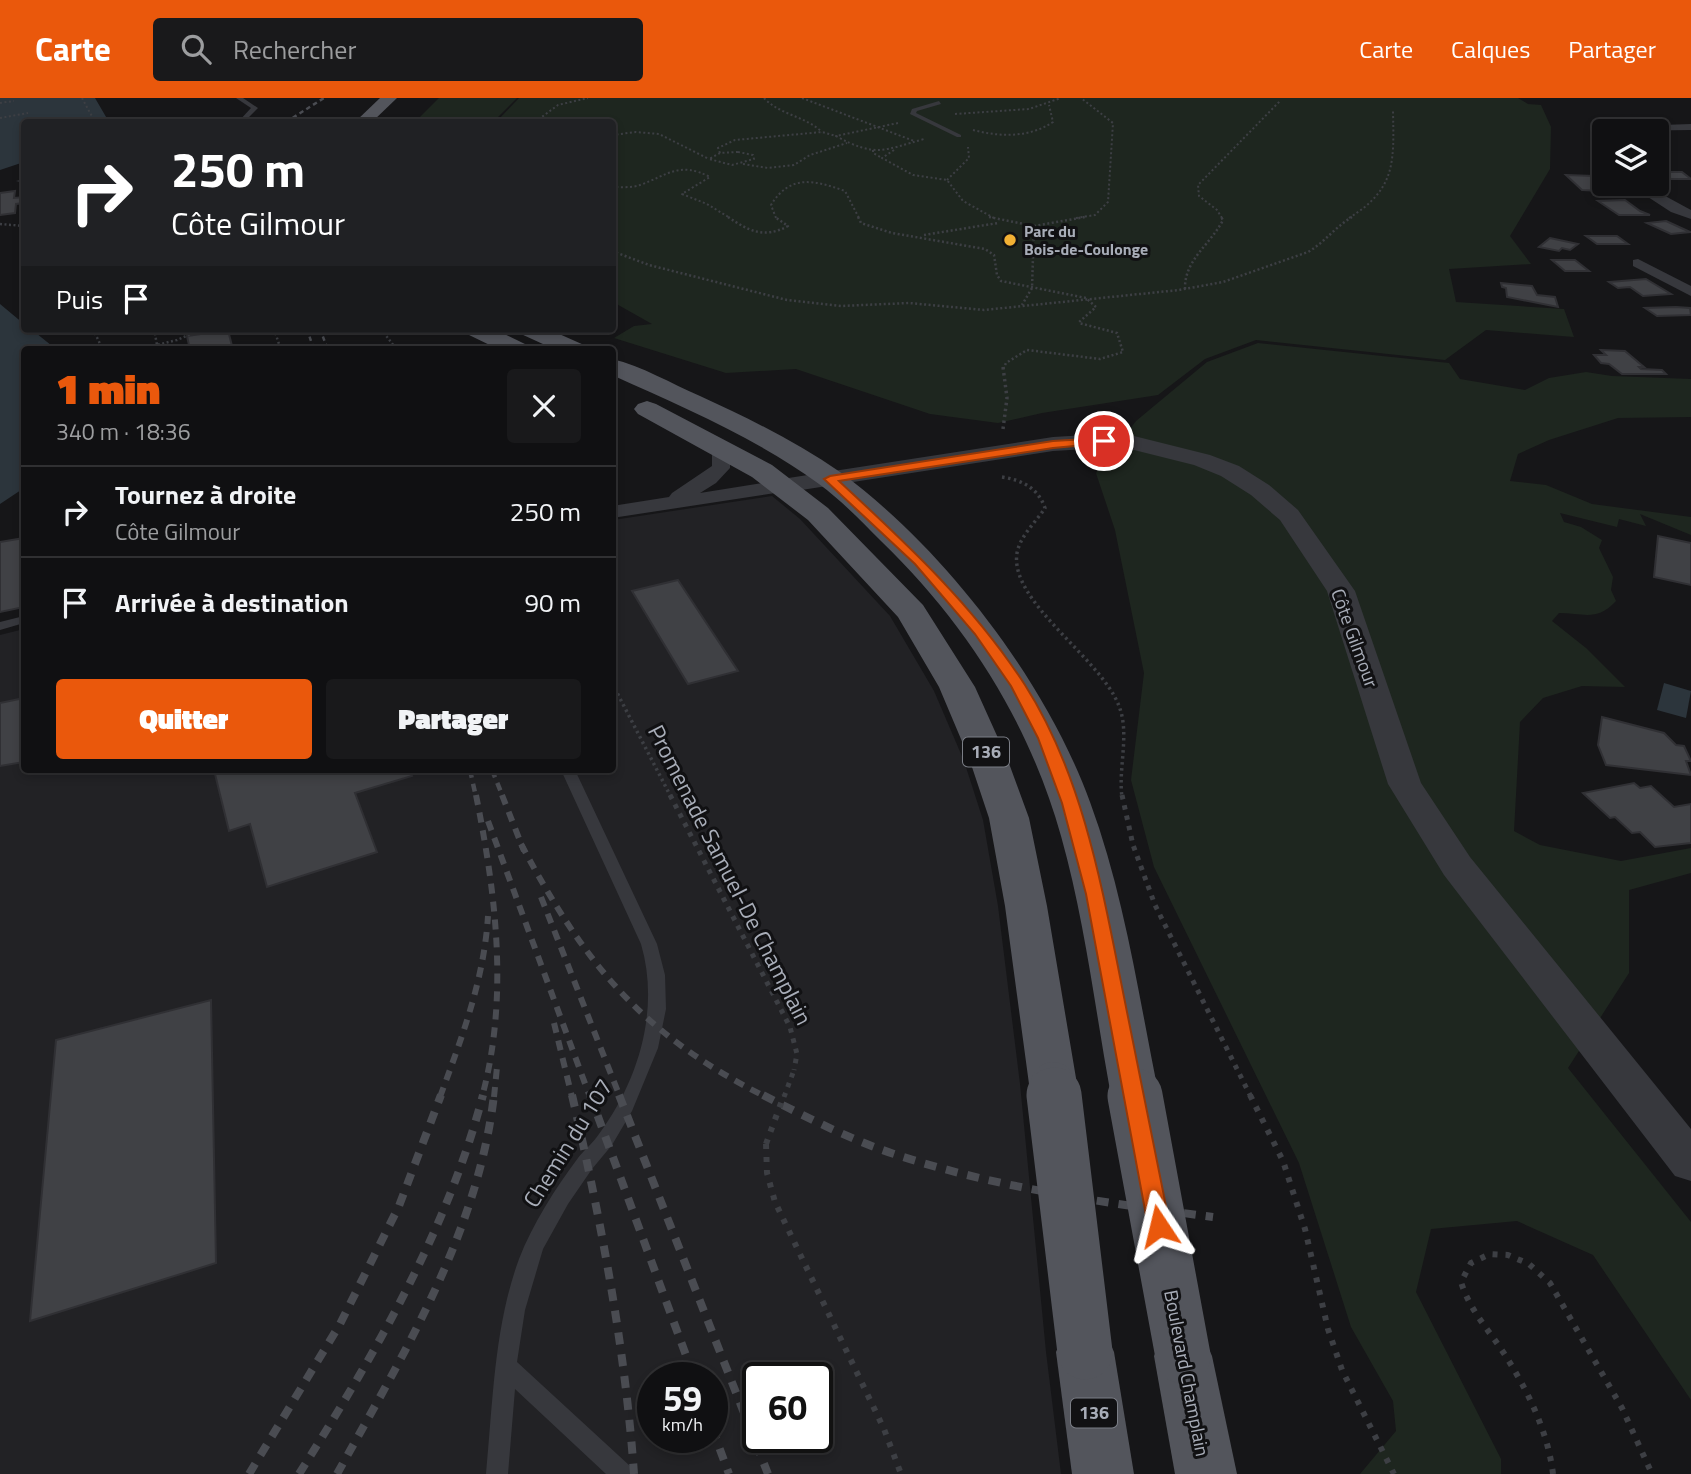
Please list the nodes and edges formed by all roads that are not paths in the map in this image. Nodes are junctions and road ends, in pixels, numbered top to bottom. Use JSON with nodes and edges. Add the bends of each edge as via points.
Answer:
{"nodes":[{"id":1,"x":239,"y":98,"type":"edge"},
{"id":2,"x":389,"y":98,"type":"edge"},
{"id":3,"x":407,"y":98,"type":"edge"},
{"id":4,"x":939,"y":103,"type":"dead end"},
{"id":5,"x":245,"y":119,"type":"edge"},
{"id":6,"x":366,"y":119,"type":"edge"},
{"id":7,"x":385,"y":119,"type":"edge"},
{"id":8,"x":1691,"y":127,"type":"edge"},
{"id":9,"x":1669,"y":128,"type":"edge"},
{"id":10,"x":955,"y":135,"type":"road end"},
{"id":11,"x":1654,"y":196,"type":"edge"},
{"id":12,"x":1691,"y":215,"type":"edge"},
{"id":13,"x":1638,"y":263,"type":"dead end"},
{"id":14,"x":1691,"y":292,"type":"edge"},
{"id":15,"x":483,"y":333,"type":"edge"},
{"id":16,"x":538,"y":333,"type":"edge"},
{"id":17,"x":511,"y":346,"type":"edge"},
{"id":18,"x":567,"y":346,"type":"edge"},
{"id":19,"x":616,"y":368,"type":"edge"},
{"id":20,"x":616,"y":395,"type":"edge"},
{"id":21,"x":721,"y":447,"type":"junction"},
{"id":22,"x":830,"y":479,"type":"junction"},
{"id":23,"x":782,"y":486,"type":"junction"},
{"id":24,"x":670,"y":503,"type":"junction"},
{"id":25,"x":616,"y":511,"type":"edge"},
{"id":26,"x":21,"y":621,"type":"edge"},
{"id":27,"x":0,"y":626,"type":"edge"},
{"id":28,"x":569,"y":773,"type":"edge"},
{"id":29,"x":1691,"y":1162,"type":"edge"},
{"id":30,"x":508,"y":1368,"type":"junction"},
{"id":31,"x":496,"y":1474,"type":"edge"},
{"id":32,"x":622,"y":1474,"type":"edge"},
{"id":33,"x":1103,"y":1474,"type":"edge"},
{"id":34,"x":1206,"y":1474,"type":"edge"}],
"edges":[{"from":1,"to":5,"type":"lane","via":[[255,108]]},
{"from":2,"to":6,"type":"main road"},
{"from":3,"to":7,"type":"main road"},
{"from":4,"to":10,"type":"lane","via":[[914,110],[914,114]]},
{"from":8,"to":9,"type":"street"},
{"from":11,"to":12,"type":"street"},
{"from":13,"to":14,"type":"street"},
{"from":15,"to":17,"type":"main road"},
{"from":16,"to":18,"type":"main road"},
{"from":19,"to":22,"type":"main road","name":"Boulevard Champlain","via":[[751,430]]},
{"from":20,"to":21,"type":"main road","number":"136"},
{"from":21,"to":23,"type":"main road","number":"136"},
{"from":21,"to":24,"type":"street","via":[[721,468]]},
{"from":22,"to":23,"type":"street","name":"Côte Gilmour"},
{"from":22,"to":29,"type":"street","name":"Côte Gilmour","via":[[1053,444],[1104,441],[1134,443],[1202,460],[1260,490],[1289,515],[1341,591],[1405,784],[1457,866]]},
{"from":22,"to":34,"type":"main road","name":"Boulevard Champlain","bridge":true,"via":[[919,561],[980,632],[1018,686],[1045,738],[1070,803],[1095,894]]},
{"from":23,"to":24,"type":"street"},
{"from":23,"to":33,"type":"main road","number":"136","bridge":true,"via":[[818,514],[911,612],[957,687],[1009,818],[1053,1084]]},
{"from":24,"to":25,"type":"street"},
{"from":26,"to":27,"type":"lane"},
{"from":28,"to":30,"type":"lane","name":"Chemin du 107","via":[[649,948],[658,989],[655,1026],[623,1108],[551,1215],[529,1259],[514,1317]]},
{"from":30,"to":31,"type":"lane","name":"Chemin du 107"},
{"from":30,"to":32,"type":"lane"}]}
